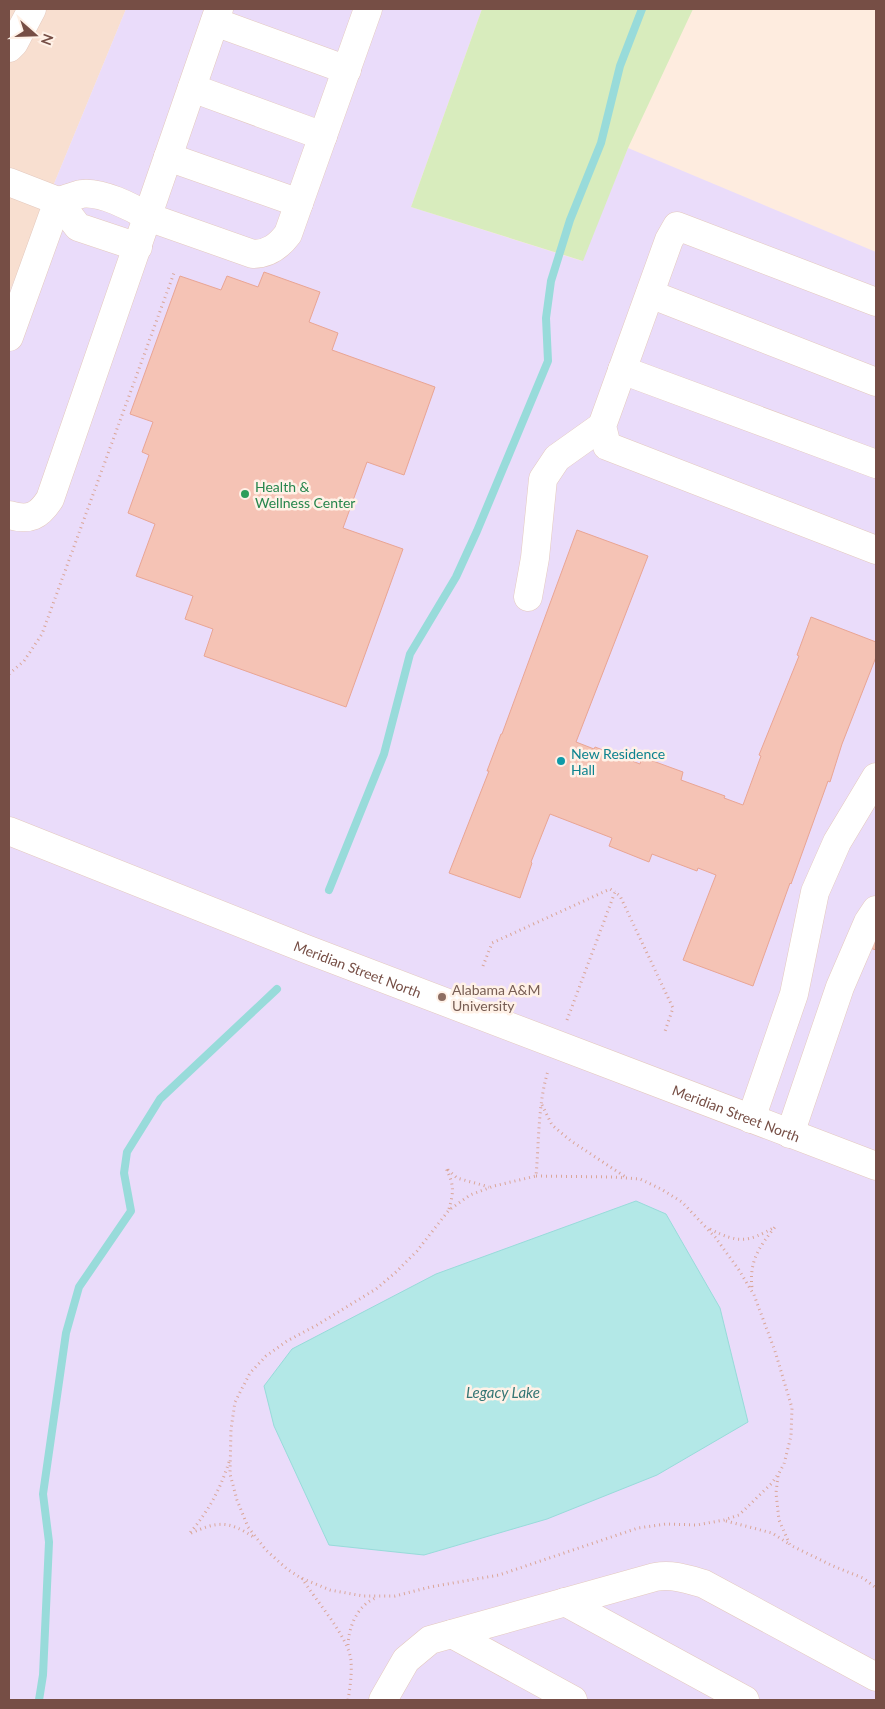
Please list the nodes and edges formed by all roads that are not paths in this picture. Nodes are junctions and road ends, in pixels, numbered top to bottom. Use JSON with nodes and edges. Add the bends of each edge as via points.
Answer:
{"nodes":[{"id":1,"x":32,"y":9,"type":"edge"},
{"id":2,"x":368,"y":9,"type":"edge"},
{"id":3,"x":217,"y":15,"type":"edge"},
{"id":4,"x":9,"y":48,"type":"edge"},
{"id":5,"x":346,"y":70,"type":"junction"},
{"id":6,"x":192,"y":88,"type":"junction"},
{"id":7,"x":323,"y":136,"type":"junction"},
{"id":8,"x":168,"y":157,"type":"junction"},
{"id":9,"x":9,"y":182,"type":"edge"},
{"id":10,"x":58,"y":201,"type":"junction"},
{"id":11,"x":299,"y":203,"type":"junction"},
{"id":12,"x":148,"y":217,"type":"junction"},
{"id":13,"x":138,"y":247,"type":"junction"},
{"id":14,"x":650,"y":294,"type":"junction"},
{"id":15,"x":876,"y":302,"type":"edge"},
{"id":16,"x":9,"y":337,"type":"edge"},
{"id":17,"x":622,"y":370,"type":"junction"},
{"id":18,"x":876,"y":382,"type":"edge"},
{"id":19,"x":602,"y":426,"type":"junction"},
{"id":20,"x":876,"y":464,"type":"edge"},
{"id":21,"x":9,"y":515,"type":"edge"},
{"id":22,"x":876,"y":550,"type":"edge"},
{"id":23,"x":528,"y":597,"type":"dead end"},
{"id":24,"x":876,"y":777,"type":"edge"},
{"id":25,"x":9,"y":831,"type":"edge"},
{"id":26,"x":876,"y":910,"type":"edge"},
{"id":27,"x":751,"y":1119,"type":"junction"},
{"id":28,"x":790,"y":1134,"type":"junction"},
{"id":29,"x":876,"y":1166,"type":"edge"},
{"id":30,"x":564,"y":1602,"type":"junction"},
{"id":31,"x":452,"y":1634,"type":"junction"},
{"id":32,"x":876,"y":1677,"type":"edge"},
{"id":33,"x":388,"y":1699,"type":"edge"},
{"id":34,"x":573,"y":1700,"type":"edge"},
{"id":35,"x":745,"y":1700,"type":"edge"}],
"edges":[{"from":1,"to":4,"type":"street"},
{"from":2,"to":5,"type":"street"},
{"from":3,"to":5,"type":"street"},
{"from":3,"to":6,"type":"street"},
{"from":5,"to":7,"type":"street"},
{"from":6,"to":7,"type":"street"},
{"from":6,"to":8,"type":"street"},
{"from":7,"to":11,"type":"street"},
{"from":8,"to":11,"type":"street"},
{"from":8,"to":12,"type":"street"},
{"from":9,"to":10,"type":"street"},
{"from":10,"to":12,"type":"street","via":[[82,194],[97,195],[134,208]]},
{"from":10,"to":13,"type":"street","via":[[78,227]]},
{"from":10,"to":16,"type":"street"},
{"from":11,"to":12,"type":"street","via":[[288,234],[281,243],[262,254],[253,254]]},
{"from":12,"to":13,"type":"street"},
{"from":13,"to":21,"type":"street","via":[[50,499],[42,511],[28,518]]},
{"from":14,"to":15,"type":"street","via":[[677,226]]},
{"from":14,"to":17,"type":"street"},
{"from":14,"to":18,"type":"street"},
{"from":17,"to":19,"type":"street"},
{"from":17,"to":20,"type":"street"},
{"from":19,"to":22,"type":"street","via":[[606,446]]},
{"from":19,"to":23,"type":"street","via":[[557,458],[543,479]]},
{"from":24,"to":27,"type":"street","via":[[838,842],[815,892],[794,994]]},
{"from":25,"to":27,"type":"street","name":"Meridian Street North","via":[[316,953]]},
{"from":26,"to":28,"type":"street","via":[[840,987]]},
{"from":27,"to":28,"type":"street","name":"Meridian Street North"},
{"from":28,"to":29,"type":"street","name":"Meridian Street North"},
{"from":30,"to":31,"type":"street"},
{"from":30,"to":32,"type":"street","via":[[655,1577],[680,1576],[704,1584]]},
{"from":30,"to":35,"type":"street"},
{"from":31,"to":33,"type":"street","via":[[430,1640],[406,1660]]},
{"from":31,"to":34,"type":"street"}]}
